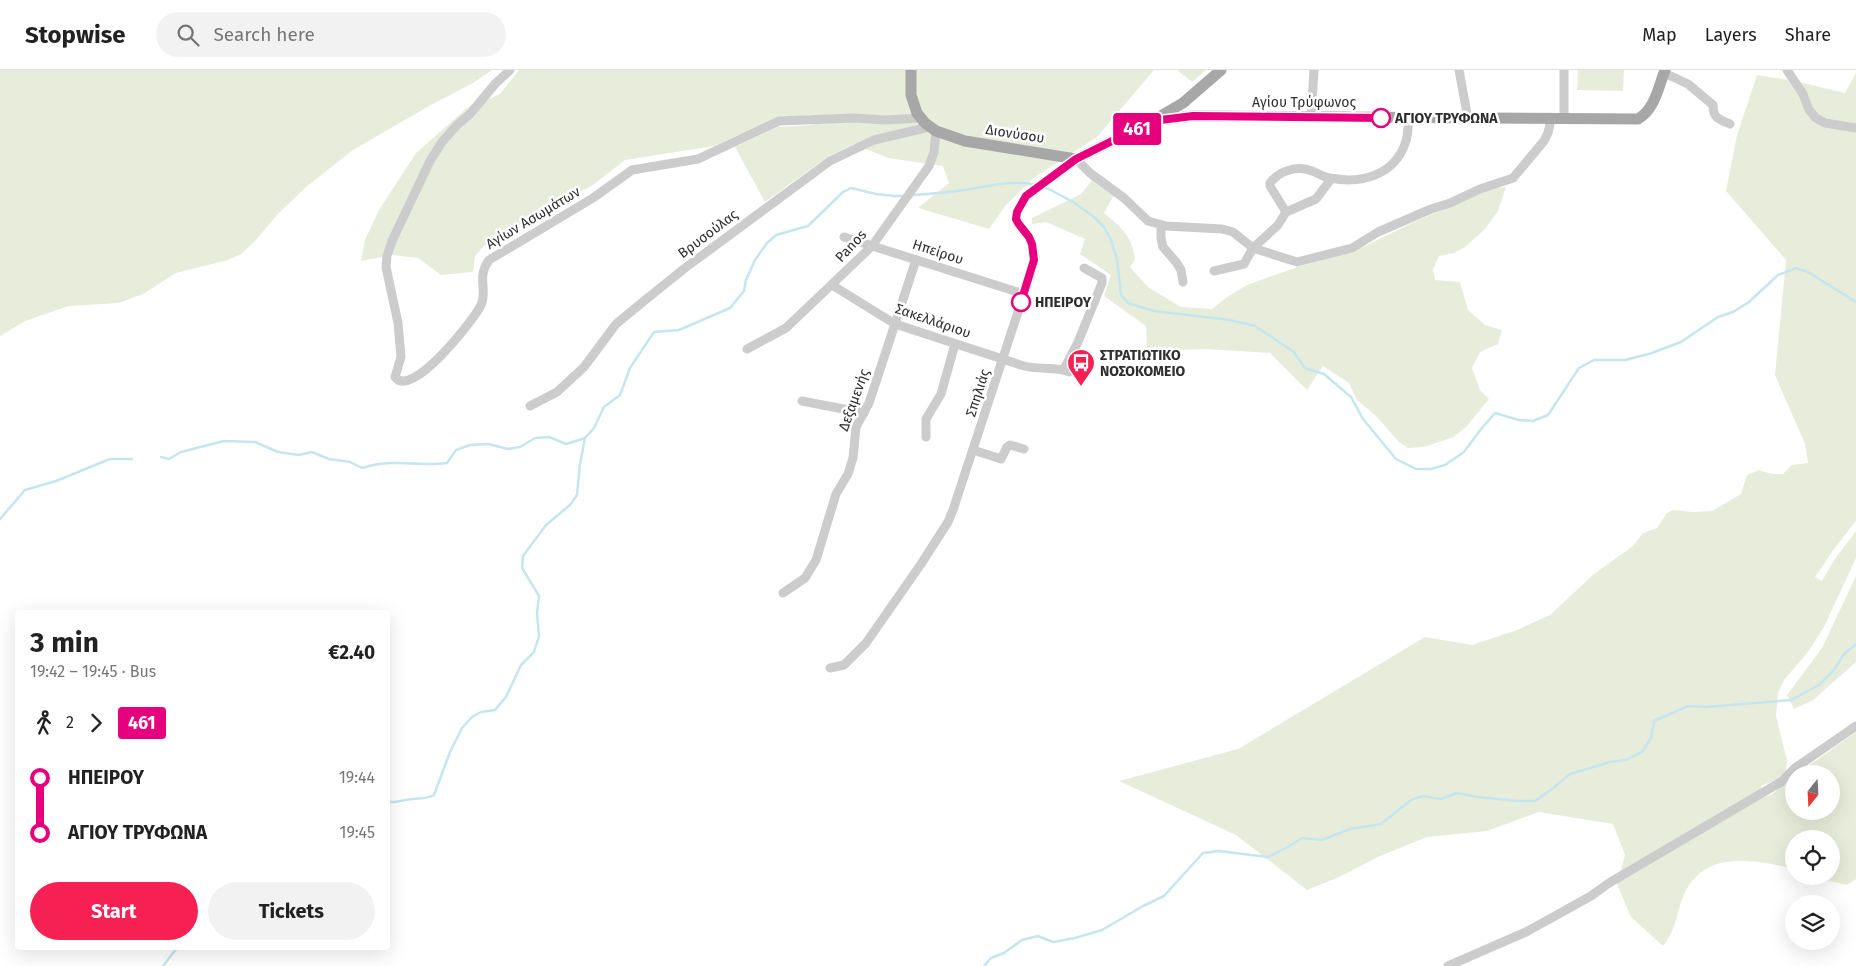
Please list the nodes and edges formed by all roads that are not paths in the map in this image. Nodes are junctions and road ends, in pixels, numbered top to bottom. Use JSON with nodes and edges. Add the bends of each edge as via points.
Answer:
{"nodes":[{"id":1,"x":510,"y":70,"type":"edge"},
{"id":2,"x":910,"y":70,"type":"edge"},
{"id":3,"x":1220,"y":70,"type":"edge"},
{"id":4,"x":1314,"y":70,"type":"edge"},
{"id":5,"x":1459,"y":70,"type":"edge"},
{"id":6,"x":1564,"y":70,"type":"edge"},
{"id":7,"x":1787,"y":70,"type":"edge"},
{"id":8,"x":1664,"y":72,"type":"edge"},
{"id":9,"x":1184,"y":103,"type":"junction"},
{"id":10,"x":1193,"y":116,"type":"junction"},
{"id":11,"x":921,"y":118,"type":"junction"},
{"id":12,"x":1312,"y":118,"type":"junction"},
{"id":13,"x":1409,"y":118,"type":"junction"},
{"id":14,"x":1468,"y":119,"type":"junction"},
{"id":15,"x":1551,"y":119,"type":"junction"},
{"id":16,"x":1564,"y":120,"type":"junction"},
{"id":17,"x":1152,"y":121,"type":"junction"},
{"id":18,"x":1730,"y":124,"type":"dead end"},
{"id":19,"x":1856,"y":128,"type":"edge"},
{"id":20,"x":933,"y":129,"type":"junction"},
{"id":21,"x":1076,"y":159,"type":"junction"},
{"id":22,"x":1331,"y":179,"type":"junction"},
{"id":23,"x":1286,"y":212,"type":"junction"},
{"id":24,"x":1162,"y":225,"type":"junction"},
{"id":25,"x":844,"y":237,"type":"dead end"},
{"id":26,"x":872,"y":246,"type":"junction"},
{"id":27,"x":1253,"y":248,"type":"junction"},
{"id":28,"x":916,"y":260,"type":"junction"},
{"id":29,"x":1084,"y":268,"type":"dead end"},
{"id":30,"x":1214,"y":271,"type":"dead end"},
{"id":31,"x":1183,"y":282,"type":"dead end"},
{"id":32,"x":832,"y":285,"type":"junction"},
{"id":33,"x":1024,"y":294,"type":"junction"},
{"id":34,"x":895,"y":324,"type":"junction"},
{"id":35,"x":955,"y":344,"type":"junction"},
{"id":36,"x":747,"y":349,"type":"dead end"},
{"id":37,"x":1003,"y":359,"type":"junction"},
{"id":38,"x":802,"y":401,"type":"dead end"},
{"id":39,"x":530,"y":406,"type":"dead end"},
{"id":40,"x":864,"y":412,"type":"junction"},
{"id":41,"x":926,"y":437,"type":"dead end"},
{"id":42,"x":1024,"y":449,"type":"dead end"},
{"id":43,"x":973,"y":450,"type":"junction"},
{"id":44,"x":783,"y":594,"type":"dead end"},
{"id":45,"x":830,"y":668,"type":"dead end"},
{"id":46,"x":1856,"y":726,"type":"edge"},
{"id":47,"x":1448,"y":966,"type":"edge"}],
"edges":[{"from":1,"to":11,"type":"street","name":"Αγίων Ασωμάτων","via":[[442,142],[387,256],[386,267],[398,323],[401,357],[395,372],[396,380],[411,380],[450,346],[483,298],[482,272],[489,260],[593,198],[632,170],[698,159],[779,121]]},
{"from":2,"to":11,"type":"main road","name":"Διονύσου","via":[[911,95]]},
{"from":3,"to":9,"type":"main road"},
{"from":4,"to":12,"type":"street"},
{"from":5,"to":14,"type":"street"},
{"from":6,"to":16,"type":"street"},
{"from":7,"to":19,"type":"street","via":[[1816,118]]},
{"from":8,"to":16,"type":"main road","name":"Αγίου Τρύφωνος","via":[[1652,107],[1638,119]]},
{"from":8,"to":18,"type":"street","via":[[1688,84],[1713,105],[1715,116]]},
{"from":9,"to":10,"type":"main road","via":[[1183,110]]},
{"from":9,"to":17,"type":"main road"},
{"from":10,"to":12,"type":"main road","name":"Αγίου Τρύφωνος"},
{"from":10,"to":17,"type":"main road","name":"Αγίου Τρύφωνος"},
{"from":11,"to":20,"type":"main road","name":"Διονύσου"},
{"from":12,"to":13,"type":"main road","name":"Αγίου Τρύφωνος"},
{"from":13,"to":14,"type":"main road","name":"Αγίου Τρύφωνος"},
{"from":13,"to":22,"type":"street","via":[[1406,141],[1393,164],[1384,172],[1363,179]]},
{"from":14,"to":15,"type":"main road","name":"Αγίου Τρύφωνος"},
{"from":15,"to":16,"type":"main road","name":"Αγίου Τρύφωνος"},
{"from":15,"to":27,"type":"street","via":[[1544,141],[1513,178],[1378,232],[1352,248],[1297,262]]},
{"from":17,"to":21,"type":"main road"},
{"from":20,"to":21,"type":"main road","name":"Διονύσου","via":[[965,141]]},
{"from":20,"to":26,"type":"street","name":"Panos","via":[[934,152],[929,166]]},
{"from":20,"to":39,"type":"street","name":"Βρυσούλας","via":[[874,140],[830,160],[644,301],[616,324],[584,367],[557,392]]},
{"from":21,"to":24,"type":"street","via":[[1148,220]]},
{"from":21,"to":33,"type":"street","name":"Σπηλιάς","via":[[1026,196],[1017,212],[1018,223],[1029,237],[1034,252]]},
{"from":22,"to":23,"type":"street","via":[[1316,199]]},
{"from":22,"to":23,"type":"street","via":[[1300,169],[1289,170],[1274,178],[1270,186]]},
{"from":23,"to":27,"type":"street","via":[[1278,225]]},
{"from":24,"to":27,"type":"street","via":[[1222,229],[1233,232]]},
{"from":24,"to":31,"type":"street","via":[[1163,247],[1176,262]]},
{"from":25,"to":26,"type":"street","name":"Ηπείρου"},
{"from":26,"to":28,"type":"street","name":"Ηπείρου"},
{"from":26,"to":32,"type":"street","name":"Panos"},
{"from":27,"to":30,"type":"street","via":[[1244,264]]},
{"from":28,"to":33,"type":"street","name":"Ηπείρου"},
{"from":28,"to":34,"type":"street","name":"Δεξαμενής"},
{"from":29,"to":37,"type":"street","name":"Σακελλάριου","via":[[1102,278],[1102,283],[1066,371],[1028,367]]},
{"from":32,"to":34,"type":"street","name":"Σακελλάριου"},
{"from":32,"to":36,"type":"street","name":"Panos","via":[[786,328]]},
{"from":33,"to":37,"type":"street","name":"Σπηλιάς"},
{"from":34,"to":35,"type":"street","name":"Σακελλάριου"},
{"from":34,"to":40,"type":"street","name":"Δεξαμενής"},
{"from":35,"to":37,"type":"street","name":"Σακελλάριου"},
{"from":35,"to":41,"type":"street","via":[[941,394],[926,419]]},
{"from":37,"to":43,"type":"street","name":"Σπηλιάς"},
{"from":38,"to":40,"type":"street"},
{"from":40,"to":44,"type":"street","name":"Δεξαμενής","via":[[856,427],[853,458],[836,494],[816,560],[805,578]]},
{"from":42,"to":43,"type":"street","via":[[1010,445],[1001,458]]},
{"from":43,"to":45,"type":"street","name":"Σπηλιάς","via":[[948,522],[921,564],[866,642],[844,665]]},
{"from":46,"to":47,"type":"street","via":[[1795,768],[1781,782],[1591,896],[1526,932]]}]}
